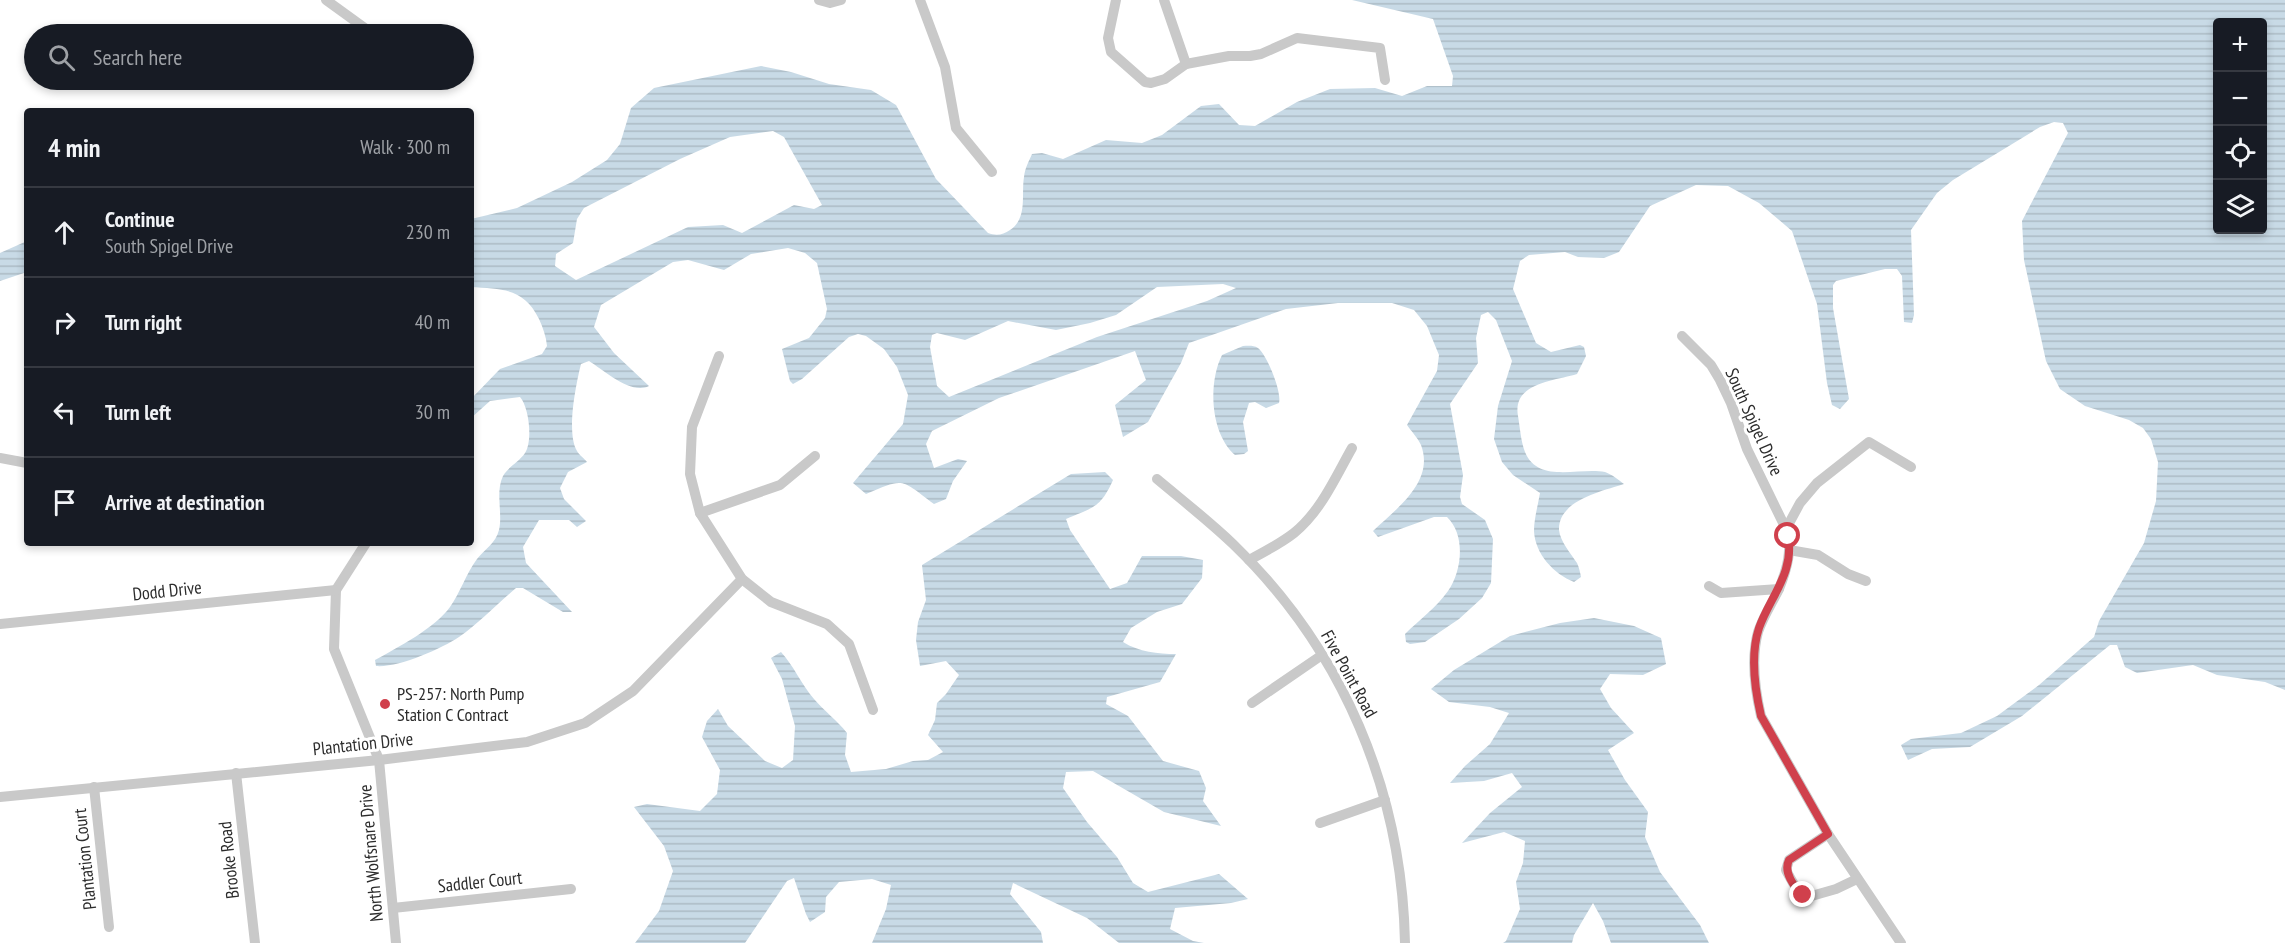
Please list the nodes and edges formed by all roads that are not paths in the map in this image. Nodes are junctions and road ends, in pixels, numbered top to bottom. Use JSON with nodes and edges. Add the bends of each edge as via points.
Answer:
{"nodes":[{"id":1,"x":326,"y":0,"type":"edge"},
{"id":2,"x":819,"y":0,"type":"edge"},
{"id":3,"x":841,"y":0,"type":"edge"},
{"id":4,"x":920,"y":0,"type":"edge"},
{"id":5,"x":1116,"y":0,"type":"edge"},
{"id":6,"x":1164,"y":0,"type":"edge"},
{"id":7,"x":359,"y":24,"type":"edge"},
{"id":8,"x":1186,"y":64,"type":"junction"},
{"id":9,"x":1385,"y":80,"type":"dead end"},
{"id":10,"x":992,"y":172,"type":"dead end"},
{"id":11,"x":1682,"y":336,"type":"dead end"},
{"id":12,"x":719,"y":356,"type":"dead end"},
{"id":13,"x":1352,"y":448,"type":"dead end"},
{"id":14,"x":814,"y":456,"type":"dead end"},
{"id":15,"x":0,"y":458,"type":"edge"},
{"id":16,"x":24,"y":462,"type":"edge"},
{"id":17,"x":1911,"y":467,"type":"dead end"},
{"id":18,"x":1157,"y":479,"type":"dead end"},
{"id":19,"x":700,"y":513,"type":"junction"},
{"id":20,"x":1786,"y":529,"type":"junction"},
{"id":21,"x":364,"y":546,"type":"edge"},
{"id":22,"x":1789,"y":550,"type":"junction"},
{"id":23,"x":1249,"y":560,"type":"junction"},
{"id":24,"x":742,"y":579,"type":"junction"},
{"id":25,"x":1866,"y":581,"type":"dead end"},
{"id":26,"x":1709,"y":586,"type":"dead end"},
{"id":27,"x":1779,"y":589,"type":"junction"},
{"id":28,"x":336,"y":590,"type":"junction"},
{"id":29,"x":0,"y":624,"type":"edge"},
{"id":30,"x":1322,"y":655,"type":"junction"},
{"id":31,"x":1252,"y":703,"type":"dead end"},
{"id":32,"x":873,"y":710,"type":"dead end"},
{"id":33,"x":379,"y":760,"type":"junction"},
{"id":34,"x":236,"y":773,"type":"junction"},
{"id":35,"x":94,"y":787,"type":"junction"},
{"id":36,"x":0,"y":797,"type":"edge"},
{"id":37,"x":1385,"y":800,"type":"junction"},
{"id":38,"x":1320,"y":823,"type":"dead end"},
{"id":39,"x":1828,"y":834,"type":"junction"},
{"id":40,"x":1857,"y":879,"type":"junction"},
{"id":41,"x":570,"y":889,"type":"dead end"},
{"id":42,"x":393,"y":908,"type":"junction"},
{"id":43,"x":109,"y":927,"type":"dead end"},
{"id":44,"x":255,"y":943,"type":"edge"},
{"id":45,"x":396,"y":943,"type":"edge"},
{"id":46,"x":1405,"y":943,"type":"edge"},
{"id":47,"x":1900,"y":943,"type":"edge"}],
"edges":[{"from":1,"to":7,"type":"street"},
{"from":2,"to":3,"type":"street"},
{"from":4,"to":10,"type":"street","via":[[945,67],[956,128]]},
{"from":5,"to":8,"type":"street","via":[[1108,38],[1115,57],[1151,83],[1165,79]]},
{"from":6,"to":8,"type":"street"},
{"from":8,"to":9,"type":"street","via":[[1261,54],[1288,40],[1307,38],[1380,48]]},
{"from":11,"to":20,"type":"street","name":"South Spigel Drive","via":[[1720,380],[1750,458]]},
{"from":12,"to":19,"type":"street","via":[[692,427],[690,474]]},
{"from":13,"to":23,"type":"street","via":[[1318,508],[1286,538]]},
{"from":14,"to":19,"type":"street","via":[[780,485]]},
{"from":15,"to":16,"type":"street"},
{"from":17,"to":20,"type":"street","via":[[1869,442],[1817,483]]},
{"from":18,"to":23,"type":"street","name":"Five Point Road"},
{"from":19,"to":24,"type":"street"},
{"from":20,"to":22,"type":"street","name":"South Spigel Drive"},
{"from":21,"to":28,"type":"street"},
{"from":22,"to":25,"type":"street","via":[[1818,555]]},
{"from":22,"to":27,"type":"street","name":"South Spigel Drive"},
{"from":23,"to":30,"type":"street","name":"Five Point Road","via":[[1279,593]]},
{"from":24,"to":32,"type":"street","via":[[771,602],[827,624],[849,644]]},
{"from":24,"to":33,"type":"street","name":"Plantation Drive","via":[[633,691],[585,723],[527,742]]},
{"from":26,"to":27,"type":"street","via":[[1721,593]]},
{"from":27,"to":39,"type":"street","name":"South Spigel Drive","via":[[1763,618],[1755,645],[1757,701],[1766,728]]},
{"from":28,"to":29,"type":"street","name":"Dodd Drive"},
{"from":28,"to":33,"type":"street","name":"North Wolfsnare Drive","via":[[334,649]]},
{"from":30,"to":31,"type":"street"},
{"from":30,"to":37,"type":"street","name":"Five Point Road","via":[[1361,728]]},
{"from":33,"to":34,"type":"street","name":"Plantation Drive"},
{"from":33,"to":42,"type":"street","name":"North Wolfsnare Drive"},
{"from":34,"to":35,"type":"street","name":"Plantation Drive"},
{"from":34,"to":44,"type":"street","name":"Brooke Road"},
{"from":35,"to":36,"type":"street","name":"Plantation Drive"},
{"from":35,"to":43,"type":"street","name":"Plantation Court"},
{"from":37,"to":38,"type":"street"},
{"from":37,"to":46,"type":"street","name":"Five Point Road","via":[[1396,844]]},
{"from":39,"to":40,"type":"street","name":"South Spigel Drive"},
{"from":39,"to":40,"type":"street","via":[[1789,860],[1786,870],[1792,881],[1808,897]]},
{"from":40,"to":47,"type":"street","name":"South Spigel Drive"},
{"from":41,"to":42,"type":"street","name":"Saddler Court"},
{"from":42,"to":45,"type":"street","name":"North Wolfsnare Drive"}]}
